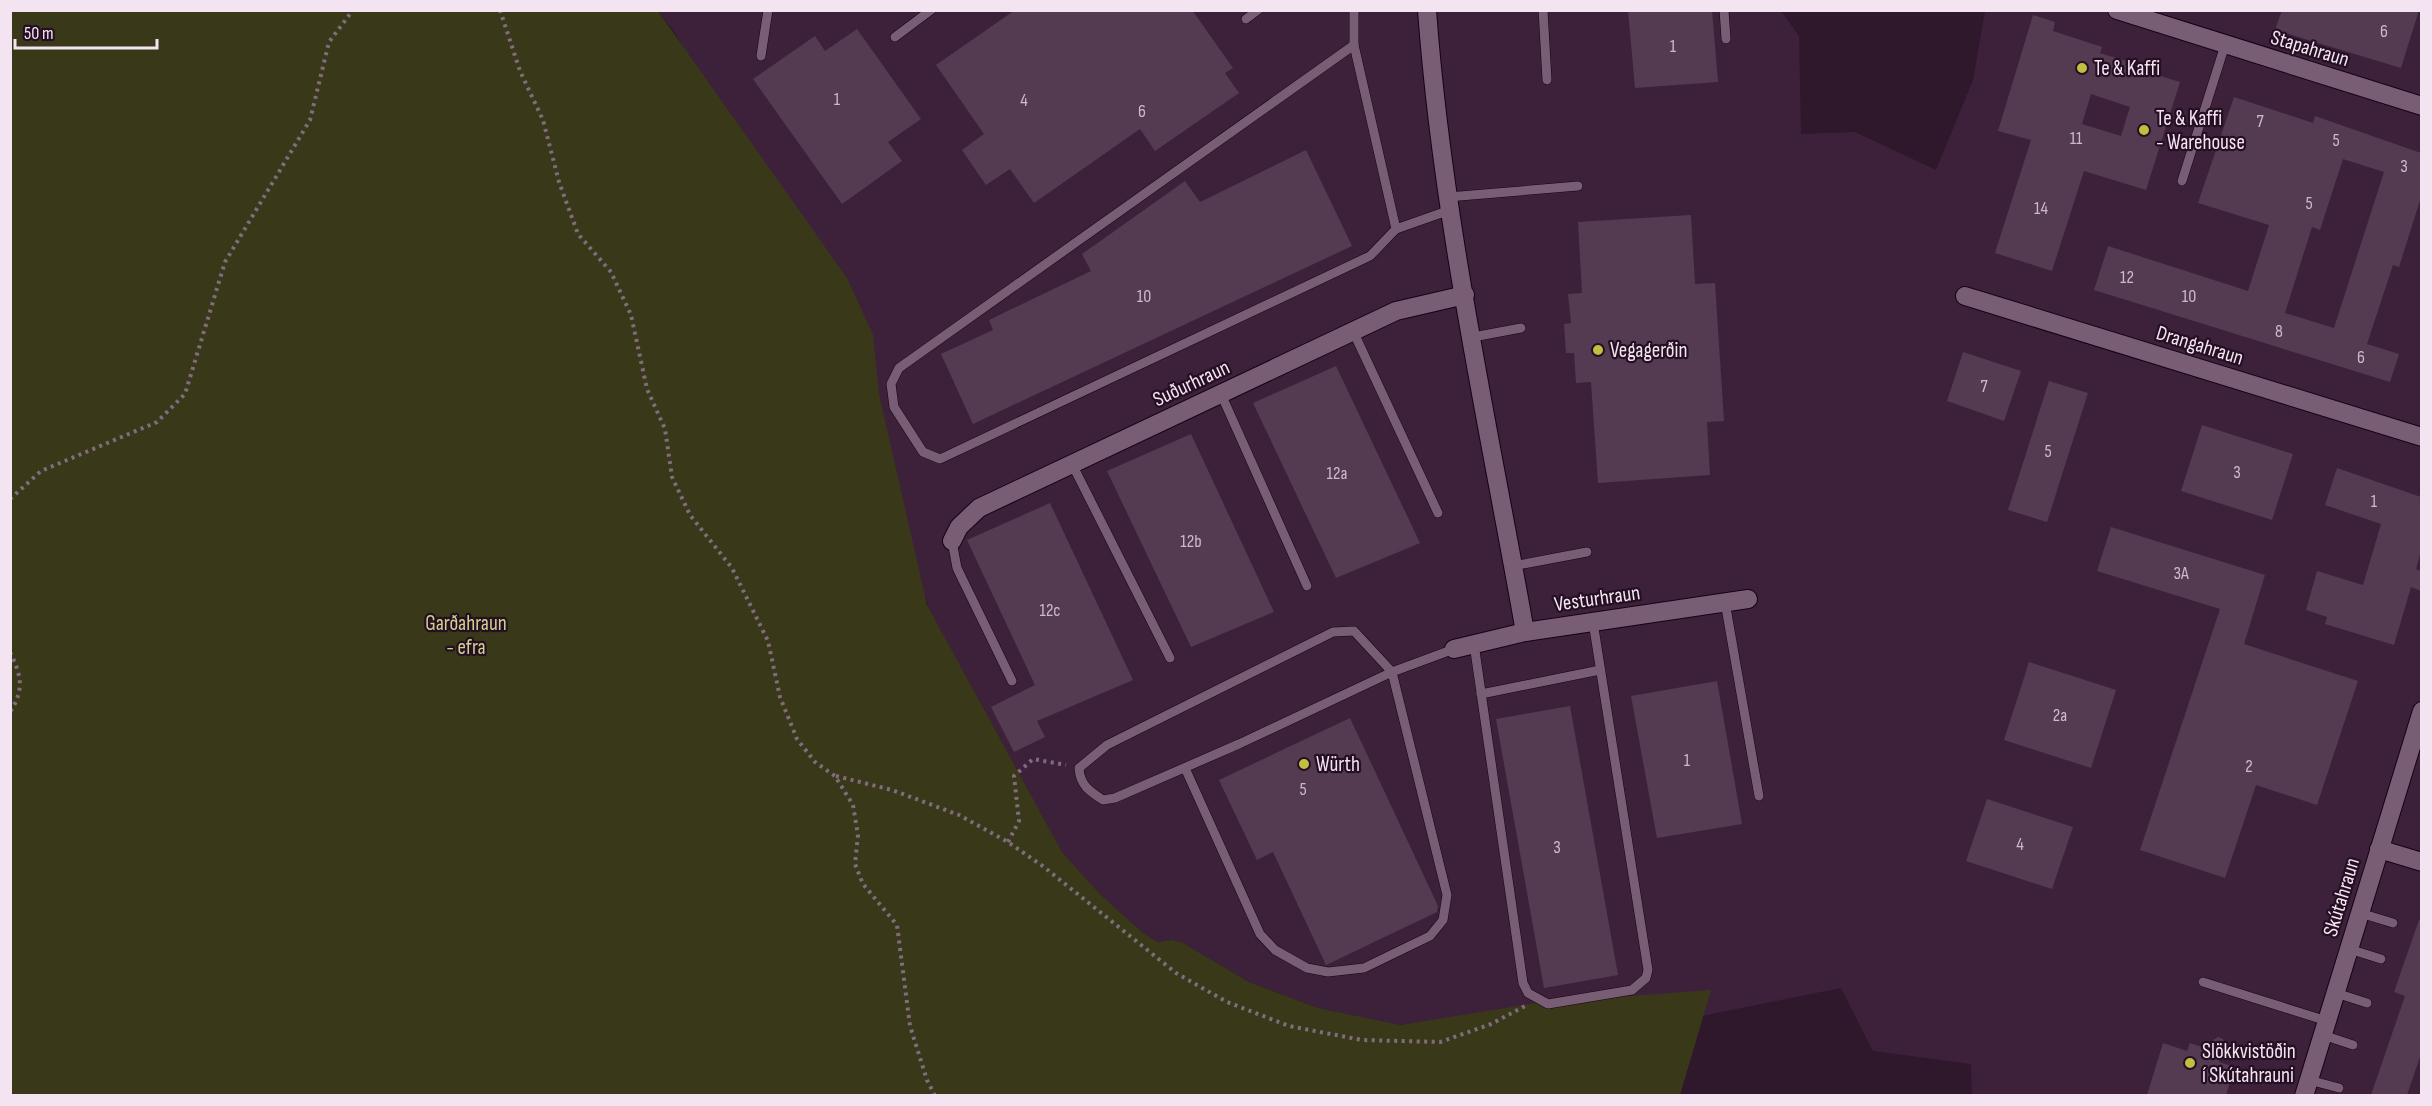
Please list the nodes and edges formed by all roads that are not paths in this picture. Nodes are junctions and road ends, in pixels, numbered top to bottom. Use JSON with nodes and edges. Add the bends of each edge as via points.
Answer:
{"nodes":[{"id":1,"x":768,"y":10,"type":"edge"},
{"id":2,"x":931,"y":10,"type":"edge"},
{"id":3,"x":1258,"y":10,"type":"edge"},
{"id":4,"x":1354,"y":10,"type":"edge"},
{"id":5,"x":1427,"y":10,"type":"edge"},
{"id":6,"x":1543,"y":10,"type":"edge"},
{"id":7,"x":1724,"y":10,"type":"edge"},
{"id":8,"x":2117,"y":10,"type":"edge"},
{"id":9,"x":1246,"y":19,"type":"dead end"},
{"id":10,"x":895,"y":37,"type":"dead end"},
{"id":11,"x":1726,"y":39,"type":"dead end"},
{"id":12,"x":1354,"y":45,"type":"junction"},
{"id":13,"x":2225,"y":45,"type":"junction"},
{"id":14,"x":761,"y":56,"type":"dead end"},
{"id":15,"x":1547,"y":80,"type":"dead end"},
{"id":16,"x":2421,"y":106,"type":"edge"},
{"id":17,"x":2182,"y":181,"type":"dead end"},
{"id":18,"x":1578,"y":186,"type":"dead end"},
{"id":19,"x":1449,"y":203,"type":"junction"},
{"id":20,"x":1396,"y":230,"type":"junction"},
{"id":21,"x":1465,"y":295,"type":"junction"},
{"id":22,"x":1965,"y":296,"type":"dead end"},
{"id":23,"x":1521,"y":328,"type":"dead end"},
{"id":24,"x":1353,"y":331,"type":"junction"},
{"id":25,"x":1473,"y":338,"type":"junction"},
{"id":26,"x":1221,"y":394,"type":"junction"},
{"id":27,"x":2421,"y":437,"type":"edge"},
{"id":28,"x":1072,"y":464,"type":"junction"},
{"id":29,"x":1438,"y":513,"type":"dead end"},
{"id":30,"x":952,"y":541,"type":"joint"},
{"id":31,"x":1587,"y":552,"type":"dead end"},
{"id":32,"x":1514,"y":566,"type":"junction"},
{"id":33,"x":1307,"y":586,"type":"dead end"},
{"id":34,"x":1748,"y":599,"type":"dead end"},
{"id":35,"x":1725,"y":602,"type":"junction"},
{"id":36,"x":1593,"y":622,"type":"junction"},
{"id":37,"x":1525,"y":632,"type":"junction"},
{"id":38,"x":1474,"y":644,"type":"junction"},
{"id":39,"x":1454,"y":649,"type":"joint"},
{"id":40,"x":1170,"y":658,"type":"dead end"},
{"id":41,"x":1600,"y":670,"type":"junction"},
{"id":42,"x":1392,"y":672,"type":"junction"},
{"id":43,"x":1011,"y":681,"type":"dead end"},
{"id":44,"x":1481,"y":694,"type":"junction"},
{"id":45,"x":2421,"y":711,"type":"edge"},
{"id":46,"x":1185,"y":768,"type":"junction"},
{"id":47,"x":1759,"y":796,"type":"dead end"},
{"id":48,"x":2379,"y":849,"type":"junction"},
{"id":49,"x":2421,"y":862,"type":"edge"},
{"id":50,"x":2360,"y":913,"type":"junction"},
{"id":51,"x":2393,"y":923,"type":"dead end"},
{"id":52,"x":2349,"y":949,"type":"junction"},
{"id":53,"x":2381,"y":959,"type":"dead end"},
{"id":54,"x":2203,"y":981,"type":"dead end"},
{"id":55,"x":2336,"y":993,"type":"junction"},
{"id":56,"x":2367,"y":1003,"type":"dead end"},
{"id":57,"x":2325,"y":1028,"type":"junction"},
{"id":58,"x":2353,"y":1045,"type":"dead end"},
{"id":59,"x":2306,"y":1088,"type":"edge"},
{"id":60,"x":2339,"y":1088,"type":"dead end"}],
"edges":[{"from":1,"to":14,"type":"lane"},
{"from":2,"to":10,"type":"lane"},
{"from":3,"to":9,"type":"lane"},
{"from":4,"to":12,"type":"lane"},
{"from":5,"to":19,"type":"street"},
{"from":6,"to":15,"type":"lane"},
{"from":7,"to":11,"type":"lane"},
{"from":8,"to":13,"type":"street","name":"Stapahraun"},
{"from":12,"to":20,"type":"lane"},
{"from":12,"to":20,"type":"lane","via":[[899,368],[891,384],[894,407],[923,452],[940,459],[1370,256]]},
{"from":13,"to":16,"type":"street","name":"Stapahraun"},
{"from":13,"to":17,"type":"lane"},
{"from":18,"to":19,"type":"lane"},
{"from":19,"to":20,"type":"lane"},
{"from":19,"to":21,"type":"street"},
{"from":21,"to":24,"type":"street","name":"Suðurhraun","via":[[1396,311]]},
{"from":21,"to":25,"type":"street"},
{"from":22,"to":27,"type":"street","name":"Drangahraun"},
{"from":23,"to":25,"type":"lane"},
{"from":24,"to":26,"type":"street","name":"Suðurhraun"},
{"from":24,"to":29,"type":"lane"},
{"from":25,"to":32,"type":"street"},
{"from":26,"to":28,"type":"street","name":"Suðurhraun"},
{"from":26,"to":33,"type":"lane"},
{"from":28,"to":30,"type":"street","name":"Suðurhraun","via":[[979,508],[959,526]]},
{"from":28,"to":40,"type":"lane"},
{"from":30,"to":43,"type":"lane","via":[[957,568]]},
{"from":31,"to":32,"type":"lane"},
{"from":32,"to":37,"type":"street"},
{"from":34,"to":35,"type":"street","name":"Vesturhraun"},
{"from":35,"to":36,"type":"street","name":"Vesturhraun"},
{"from":35,"to":47,"type":"lane"},
{"from":36,"to":37,"type":"street","name":"Vesturhraun"},
{"from":36,"to":41,"type":"lane"},
{"from":37,"to":38,"type":"street","name":"Vesturhraun"},
{"from":38,"to":39,"type":"street","name":"Vesturhraun"},
{"from":38,"to":44,"type":"lane"},
{"from":39,"to":42,"type":"lane"},
{"from":41,"to":44,"type":"lane"},
{"from":41,"to":44,"type":"lane","via":[[1648,970],[1646,978],[1632,990],[1548,1004],[1536,1000],[1522,983]]},
{"from":42,"to":46,"type":"lane"},
{"from":42,"to":46,"type":"lane","via":[[1354,631],[1333,632],[1107,745],[1079,768],[1086,789],[1103,800]]},
{"from":42,"to":46,"type":"lane","via":[[1447,895],[1443,920],[1430,936],[1364,968],[1328,972],[1307,968],[1292,962],[1260,934]]},
{"from":45,"to":48,"type":"street","name":"Skútahraun"},
{"from":48,"to":49,"type":"street"},
{"from":48,"to":50,"type":"street","name":"Skútahraun"},
{"from":50,"to":51,"type":"lane"},
{"from":50,"to":52,"type":"street","name":"Skútahraun"},
{"from":52,"to":53,"type":"lane"},
{"from":52,"to":55,"type":"street","name":"Skútahraun"},
{"from":54,"to":57,"type":"lane"},
{"from":55,"to":56,"type":"lane"},
{"from":55,"to":57,"type":"street","name":"Skútahraun"},
{"from":57,"to":58,"type":"lane"},
{"from":57,"to":59,"type":"street","name":"Skútahraun"},
{"from":59,"to":60,"type":"lane"}]}
